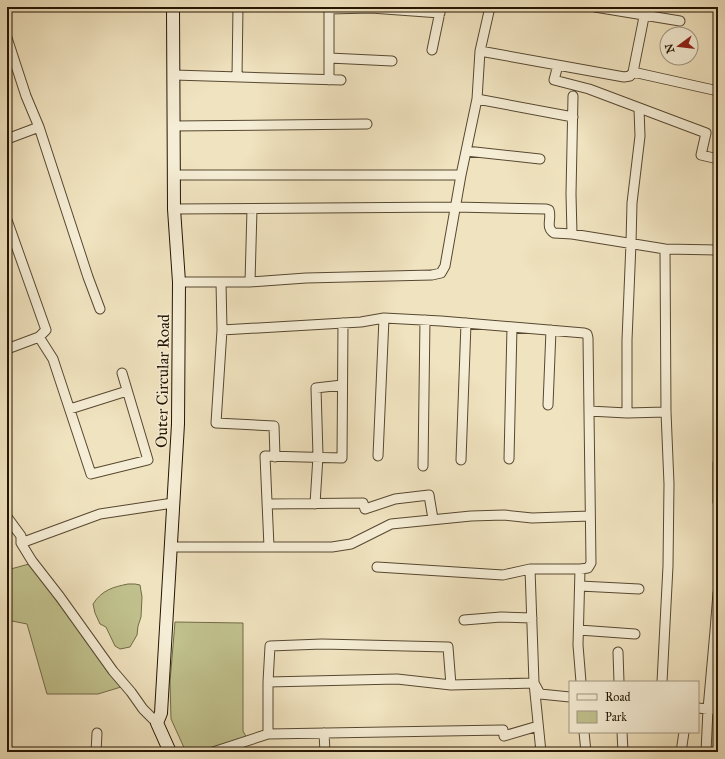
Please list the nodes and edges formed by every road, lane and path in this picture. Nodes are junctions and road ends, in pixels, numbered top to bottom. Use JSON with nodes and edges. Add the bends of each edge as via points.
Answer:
{"nodes":[{"id":1,"x":173,"y":7,"type":"edge"},
{"id":2,"x":238,"y":7,"type":"edge"},
{"id":3,"x":490,"y":7,"type":"edge"},
{"id":4,"x":595,"y":7,"type":"edge"},
{"id":5,"x":329,"y":8,"type":"edge"},
{"id":6,"x":441,"y":10,"type":"edge"},
{"id":7,"x":646,"y":11,"type":"edge"},
{"id":8,"x":680,"y":21,"type":"dead end"},
{"id":9,"x":7,"y":38,"type":"edge"},
{"id":10,"x":432,"y":50,"type":"dead end"},
{"id":11,"x":480,"y":51,"type":"junction"},
{"id":12,"x":329,"y":58,"type":"junction"},
{"id":13,"x":392,"y":61,"type":"dead end"},
{"id":14,"x":558,"y":65,"type":"junction"},
{"id":15,"x":633,"y":72,"type":"junction"},
{"id":16,"x":174,"y":75,"type":"junction"},
{"id":17,"x":237,"y":77,"type":"junction"},
{"id":18,"x":329,"y":80,"type":"junction"},
{"id":19,"x":342,"y":80,"type":"dead end"},
{"id":20,"x":718,"y":91,"type":"edge"},
{"id":21,"x":573,"y":96,"type":"dead end"},
{"id":22,"x":477,"y":99,"type":"junction"},
{"id":23,"x":639,"y":109,"type":"junction"},
{"id":24,"x":573,"y":117,"type":"junction"},
{"id":25,"x":367,"y":124,"type":"dead end"},
{"id":26,"x":173,"y":126,"type":"junction"},
{"id":27,"x":39,"y":127,"type":"junction"},
{"id":28,"x":7,"y":140,"type":"edge"},
{"id":29,"x":466,"y":151,"type":"junction"},
{"id":30,"x":540,"y":159,"type":"dead end"},
{"id":31,"x":718,"y":159,"type":"edge"},
{"id":32,"x":174,"y":175,"type":"junction"},
{"id":33,"x":461,"y":175,"type":"junction"},
{"id":34,"x":455,"y":207,"type":"junction"},
{"id":35,"x":252,"y":209,"type":"junction"},
{"id":36,"x":174,"y":210,"type":"junction"},
{"id":37,"x":7,"y":220,"type":"edge"},
{"id":38,"x":572,"y":234,"type":"junction"},
{"id":39,"x":631,"y":243,"type":"junction"},
{"id":40,"x":665,"y":249,"type":"junction"},
{"id":41,"x":718,"y":250,"type":"edge"},
{"id":42,"x":179,"y":282,"type":"junction"},
{"id":43,"x":221,"y":282,"type":"junction"},
{"id":44,"x":250,"y":282,"type":"junction"},
{"id":45,"x":100,"y":309,"type":"dead end"},
{"id":46,"x":384,"y":318,"type":"junction"},
{"id":47,"x":425,"y":320,"type":"junction"},
{"id":48,"x":343,"y":323,"type":"junction"},
{"id":49,"x":466,"y":323,"type":"junction"},
{"id":50,"x":512,"y":326,"type":"junction"},
{"id":51,"x":222,"y":330,"type":"junction"},
{"id":52,"x":551,"y":330,"type":"junction"},
{"id":53,"x":39,"y":337,"type":"junction"},
{"id":54,"x":7,"y":349,"type":"edge"},
{"id":55,"x":122,"y":373,"type":"dead end"},
{"id":56,"x":342,"y":384,"type":"junction"},
{"id":57,"x":127,"y":391,"type":"junction"},
{"id":58,"x":548,"y":405,"type":"dead end"},
{"id":59,"x":70,"y":409,"type":"junction"},
{"id":60,"x":589,"y":411,"type":"junction"},
{"id":61,"x":666,"y":412,"type":"junction"},
{"id":62,"x":627,"y":413,"type":"junction"},
{"id":63,"x":275,"y":456,"type":"junction"},
{"id":64,"x":378,"y":456,"type":"dead end"},
{"id":65,"x":318,"y":458,"type":"junction"},
{"id":66,"x":509,"y":459,"type":"dead end"},
{"id":67,"x":461,"y":460,"type":"dead end"},
{"id":68,"x":718,"y":463,"type":"edge"},
{"id":69,"x":423,"y":466,"type":"dead end"},
{"id":70,"x":718,"y":502,"type":"edge"},
{"id":71,"x":173,"y":503,"type":"junction"},
{"id":72,"x":267,"y":504,"type":"junction"},
{"id":73,"x":315,"y":504,"type":"junction"},
{"id":74,"x":590,"y":516,"type":"junction"},
{"id":75,"x":7,"y":517,"type":"edge"},
{"id":76,"x":433,"y":520,"type":"junction"},
{"id":77,"x":20,"y":543,"type":"junction"},
{"id":78,"x":171,"y":547,"type":"junction"},
{"id":79,"x":269,"y":548,"type":"junction"},
{"id":80,"x":377,"y":567,"type":"dead end"},
{"id":81,"x":530,"y":569,"type":"junction"},
{"id":82,"x":580,"y":569,"type":"junction"},
{"id":83,"x":580,"y":586,"type":"junction"},
{"id":84,"x":639,"y":589,"type":"dead end"},
{"id":85,"x":718,"y":593,"type":"edge"},
{"id":86,"x":532,"y":618,"type":"junction"},
{"id":87,"x":464,"y":620,"type":"dead end"},
{"id":88,"x":579,"y":630,"type":"junction"},
{"id":89,"x":635,"y":634,"type":"dead end"},
{"id":90,"x":618,"y":652,"type":"dead end"},
{"id":91,"x":581,"y":681,"type":"edge"},
{"id":92,"x":619,"y":681,"type":"edge"},
{"id":93,"x":662,"y":681,"type":"edge"},
{"id":94,"x":268,"y":682,"type":"junction"},
{"id":95,"x":534,"y":683,"type":"junction"},
{"id":96,"x":451,"y":685,"type":"junction"},
{"id":97,"x":569,"y":697,"type":"edge"},
{"id":98,"x":699,"y":708,"type":"edge"},
{"id":99,"x":708,"y":708,"type":"junction"},
{"id":100,"x":718,"y":710,"type":"edge"},
{"id":101,"x":156,"y":723,"type":"junction"},
{"id":102,"x":538,"y":726,"type":"junction"},
{"id":103,"x":97,"y":733,"type":"dead end"},
{"id":104,"x":324,"y":733,"type":"junction"},
{"id":105,"x":584,"y":733,"type":"edge"},
{"id":106,"x":622,"y":733,"type":"edge"},
{"id":107,"x":684,"y":733,"type":"edge"},
{"id":108,"x":268,"y":734,"type":"junction"},
{"id":109,"x":96,"y":752,"type":"edge"},
{"id":110,"x":170,"y":752,"type":"edge"},
{"id":111,"x":213,"y":752,"type":"edge"},
{"id":112,"x":325,"y":752,"type":"edge"},
{"id":113,"x":541,"y":752,"type":"edge"},
{"id":114,"x":586,"y":752,"type":"edge"},
{"id":115,"x":623,"y":752,"type":"edge"},
{"id":116,"x":681,"y":752,"type":"edge"},
{"id":117,"x":706,"y":752,"type":"edge"}],
"edges":[{"from":1,"to":16,"type":"main road","name":"Outer Circular Road"},
{"from":2,"to":17,"type":"street"},
{"from":3,"to":11,"type":"street"},
{"from":4,"to":7,"type":"street"},
{"from":5,"to":6,"type":"street"},
{"from":5,"to":12,"type":"street"},
{"from":6,"to":10,"type":"street"},
{"from":7,"to":8,"type":"street"},
{"from":7,"to":15,"type":"street"},
{"from":9,"to":27,"type":"street"},
{"from":11,"to":14,"type":"street"},
{"from":11,"to":22,"type":"street"},
{"from":12,"to":13,"type":"street"},
{"from":12,"to":18,"type":"street"},
{"from":14,"to":15,"type":"street","via":[[624,77],[630,76]]},
{"from":14,"to":23,"type":"street","via":[[554,80],[589,89]]},
{"from":15,"to":20,"type":"street"},
{"from":16,"to":17,"type":"street"},
{"from":16,"to":26,"type":"main road","name":"Outer Circular Road"},
{"from":17,"to":18,"type":"street"},
{"from":18,"to":19,"type":"street"},
{"from":21,"to":24,"type":"street"},
{"from":22,"to":24,"type":"street"},
{"from":22,"to":29,"type":"street"},
{"from":23,"to":31,"type":"street","via":[[706,133],[701,155]]},
{"from":23,"to":39,"type":"street","via":[[640,136],[632,203]]},
{"from":24,"to":38,"type":"street"},
{"from":25,"to":26,"type":"street"},
{"from":26,"to":32,"type":"main road","name":"Outer Circular Road"},
{"from":27,"to":28,"type":"street"},
{"from":27,"to":45,"type":"street"},
{"from":29,"to":30,"type":"street"},
{"from":29,"to":33,"type":"street"},
{"from":32,"to":33,"type":"street"},
{"from":32,"to":36,"type":"main road","name":"Outer Circular Road"},
{"from":33,"to":34,"type":"street"},
{"from":34,"to":35,"type":"street"},
{"from":34,"to":38,"type":"street","via":[[546,208],[550,214],[549,228],[552,232]]},
{"from":34,"to":44,"type":"street","via":[[445,266],[440,273]]},
{"from":35,"to":36,"type":"street"},
{"from":35,"to":44,"type":"street"},
{"from":36,"to":42,"type":"main road","name":"Outer Circular Road"},
{"from":37,"to":53,"type":"street","via":[[46,330]]},
{"from":38,"to":39,"type":"street"},
{"from":39,"to":40,"type":"street"},
{"from":39,"to":62,"type":"street"},
{"from":40,"to":41,"type":"street"},
{"from":40,"to":61,"type":"street"},
{"from":42,"to":43,"type":"street"},
{"from":42,"to":71,"type":"main road","name":"Outer Circular Road","via":[[178,424]]},
{"from":43,"to":44,"type":"street"},
{"from":43,"to":51,"type":"street"},
{"from":46,"to":47,"type":"street"},
{"from":46,"to":48,"type":"street"},
{"from":46,"to":64,"type":"street"},
{"from":47,"to":49,"type":"street"},
{"from":47,"to":69,"type":"street"},
{"from":48,"to":51,"type":"street"},
{"from":48,"to":56,"type":"street"},
{"from":49,"to":50,"type":"street"},
{"from":49,"to":67,"type":"street"},
{"from":50,"to":52,"type":"street"},
{"from":50,"to":66,"type":"street"},
{"from":51,"to":63,"type":"street","via":[[216,423],[274,426]]},
{"from":52,"to":58,"type":"street"},
{"from":52,"to":60,"type":"street","via":[[587,334]]},
{"from":53,"to":54,"type":"street"},
{"from":53,"to":59,"type":"street","via":[[53,360]]},
{"from":55,"to":57,"type":"street"},
{"from":56,"to":65,"type":"street","via":[[316,388]]},
{"from":56,"to":65,"type":"street","via":[[342,458]]},
{"from":57,"to":59,"type":"street"},
{"from":57,"to":59,"type":"street","via":[[148,460],[92,474]]},
{"from":60,"to":62,"type":"street"},
{"from":60,"to":74,"type":"street"},
{"from":61,"to":62,"type":"street"},
{"from":61,"to":93,"type":"street","via":[[669,484],[668,566]]},
{"from":63,"to":65,"type":"street"},
{"from":63,"to":72,"type":"street","via":[[265,456]]},
{"from":65,"to":73,"type":"street"},
{"from":68,"to":70,"type":"street"},
{"from":71,"to":77,"type":"street","via":[[100,514]]},
{"from":71,"to":78,"type":"main road","name":"Outer Circular Road"},
{"from":72,"to":73,"type":"street"},
{"from":72,"to":79,"type":"street"},
{"from":73,"to":76,"type":"street","via":[[363,503],[365,509],[395,499],[429,494]]},
{"from":74,"to":76,"type":"street","via":[[532,518],[478,515]]},
{"from":74,"to":82,"type":"street","via":[[591,563],[588,568]]},
{"from":75,"to":77,"type":"street","via":[[21,536]]},
{"from":76,"to":79,"type":"street","via":[[391,524],[351,544],[332,547]]},
{"from":77,"to":101,"type":"street","via":[[113,671]]},
{"from":78,"to":79,"type":"street"},
{"from":78,"to":101,"type":"main road","name":"Outer Circular Road","via":[[161,713]]},
{"from":80,"to":81,"type":"street","via":[[503,575]]},
{"from":81,"to":82,"type":"street"},
{"from":81,"to":86,"type":"street"},
{"from":82,"to":83,"type":"street"},
{"from":83,"to":84,"type":"street"},
{"from":83,"to":88,"type":"street"},
{"from":85,"to":99,"type":"street"},
{"from":86,"to":87,"type":"street"},
{"from":86,"to":95,"type":"street"},
{"from":88,"to":89,"type":"street"},
{"from":88,"to":91,"type":"street"},
{"from":90,"to":92,"type":"street"},
{"from":94,"to":96,"type":"street","via":[[397,679]]},
{"from":94,"to":96,"type":"street","via":[[270,646],[322,644],[448,647]]},
{"from":94,"to":108,"type":"street"},
{"from":95,"to":96,"type":"street"},
{"from":95,"to":97,"type":"street","via":[[540,694]]},
{"from":95,"to":102,"type":"street"},
{"from":98,"to":99,"type":"street"},
{"from":99,"to":100,"type":"street"},
{"from":99,"to":117,"type":"street"},
{"from":101,"to":110,"type":"main road"},
{"from":102,"to":104,"type":"street","via":[[504,736],[503,730]]},
{"from":102,"to":113,"type":"street"},
{"from":103,"to":109,"type":"street"},
{"from":104,"to":108,"type":"street"},
{"from":104,"to":112,"type":"street"},
{"from":105,"to":114,"type":"street"},
{"from":106,"to":115,"type":"street"},
{"from":107,"to":116,"type":"street"},
{"from":108,"to":111,"type":"street"}]}
